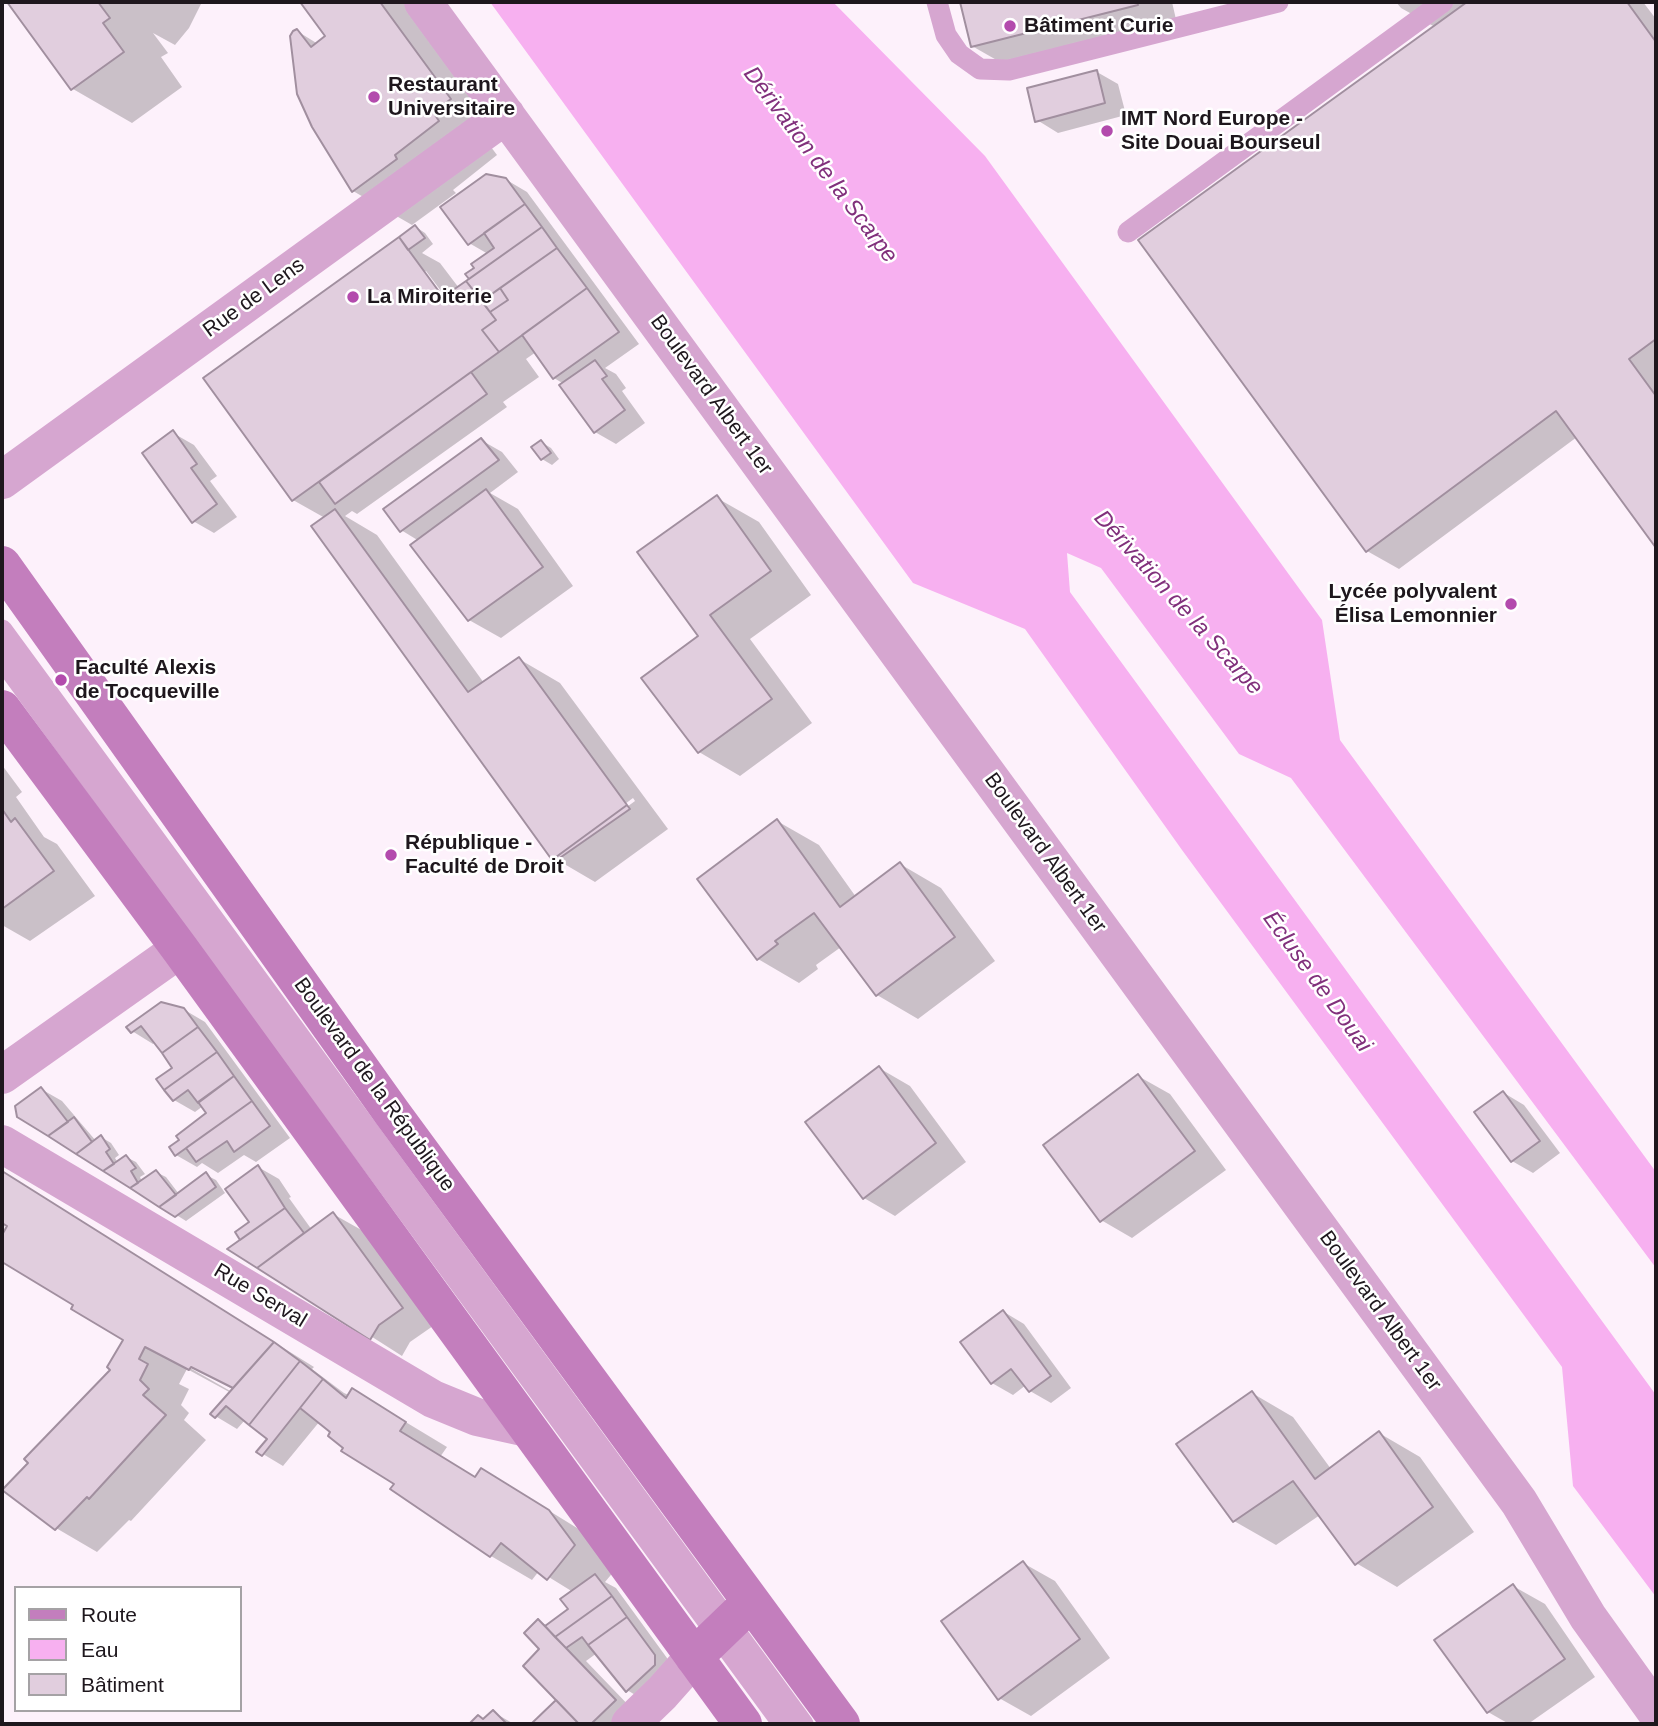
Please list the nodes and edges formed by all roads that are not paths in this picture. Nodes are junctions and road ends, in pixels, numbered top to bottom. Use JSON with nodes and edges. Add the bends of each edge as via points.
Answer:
{"nodes":[{"id":1,"x":424,"y":2,"type":"edge"},
{"id":2,"x":937,"y":2,"type":"edge"},
{"id":3,"x":1278,"y":2,"type":"edge"},
{"id":4,"x":1443,"y":2,"type":"edge"},
{"id":5,"x":506,"y":115,"type":"junction"},
{"id":6,"x":1128,"y":232,"type":"dead end"},
{"id":7,"x":2,"y":480,"type":"edge"},
{"id":8,"x":2,"y":565,"type":"edge"},
{"id":9,"x":2,"y":630,"type":"edge"},
{"id":10,"x":2,"y":659,"type":"edge"},
{"id":11,"x":2,"y":709,"type":"edge"},
{"id":12,"x":180,"y":949,"type":"junction"},
{"id":13,"x":2,"y":1075,"type":"edge"},
{"id":14,"x":2,"y":1144,"type":"edge"},
{"id":15,"x":527,"y":1428,"type":"junction"},
{"id":16,"x":723,"y":1629,"type":"junction"},
{"id":17,"x":1656,"y":1712,"type":"edge"},
{"id":18,"x":629,"y":1724,"type":"edge"},
{"id":19,"x":743,"y":1724,"type":"edge"},
{"id":20,"x":783,"y":1724,"type":"edge"},
{"id":21,"x":803,"y":1724,"type":"edge"},
{"id":22,"x":841,"y":1724,"type":"edge"}],
"edges":[{"from":1,"to":5,"type":"street","name":"Boulevard Albert 1er"},
{"from":2,"to":3,"type":"lane","via":[[946,35],[959,54],[980,69],[1009,69]]},
{"from":4,"to":6,"type":"lane"},
{"from":5,"to":7,"type":"street","name":"Rue de Lens"},
{"from":5,"to":17,"type":"street","name":"Boulevard Albert 1er","via":[[1519,1502],[1588,1617]]},
{"from":8,"to":16,"type":"main road","name":"Boulevard de la République","via":[[392,1112]]},
{"from":9,"to":16,"type":"lane"},
{"from":10,"to":16,"type":"lane"},
{"from":11,"to":12,"type":"main road","name":"Boulevard de la République"},
{"from":12,"to":13,"type":"street"},
{"from":12,"to":15,"type":"main road","name":"Boulevard de la République"},
{"from":14,"to":15,"type":"street","name":"Rue Serval","via":[[433,1399]]},
{"from":15,"to":16,"type":"main road","name":"Boulevard de la République"},
{"from":16,"to":18,"type":"street"},
{"from":16,"to":19,"type":"main road","name":"Boulevard de la République"},
{"from":16,"to":20,"type":"lane"},
{"from":16,"to":21,"type":"lane"},
{"from":16,"to":22,"type":"main road","name":"Boulevard de la République"}]}
